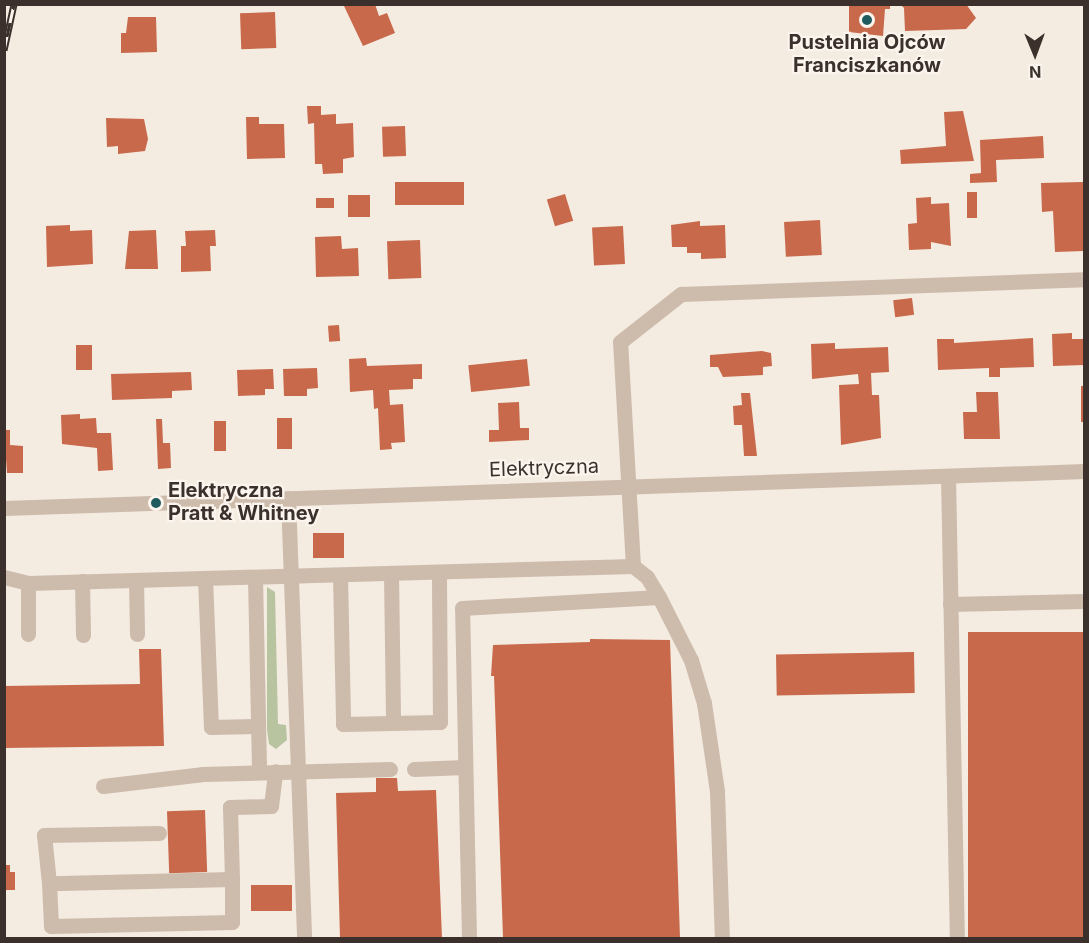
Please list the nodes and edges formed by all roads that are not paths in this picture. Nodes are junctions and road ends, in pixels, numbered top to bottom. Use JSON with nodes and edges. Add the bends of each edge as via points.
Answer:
{"nodes":[{"id":1,"x":1084,"y":279,"type":"edge"},
{"id":2,"x":1084,"y":471,"type":"edge"},
{"id":3,"x":948,"y":476,"type":"junction"},
{"id":4,"x":629,"y":486,"type":"junction"},
{"id":5,"x":288,"y":498,"type":"junction"},
{"id":6,"x":4,"y":508,"type":"edge"},
{"id":7,"x":633,"y":566,"type":"junction"},
{"id":8,"x":439,"y":572,"type":"junction"},
{"id":9,"x":391,"y":573,"type":"junction"},
{"id":10,"x":291,"y":575,"type":"junction"},
{"id":11,"x":340,"y":575,"type":"junction"},
{"id":12,"x":255,"y":577,"type":"junction"},
{"id":13,"x":4,"y":578,"type":"edge"},
{"id":14,"x":206,"y":578,"type":"junction"},
{"id":15,"x":136,"y":580,"type":"junction"},
{"id":16,"x":82,"y":581,"type":"junction"},
{"id":17,"x":28,"y":583,"type":"junction"},
{"id":18,"x":659,"y":597,"type":"junction"},
{"id":19,"x":1084,"y":601,"type":"edge"},
{"id":20,"x":950,"y":604,"type":"junction"},
{"id":21,"x":28,"y":634,"type":"dead end"},
{"id":22,"x":137,"y":634,"type":"dead end"},
{"id":23,"x":83,"y":635,"type":"dead end"},
{"id":24,"x":393,"y":723,"type":"junction"},
{"id":25,"x":258,"y":726,"type":"junction"},
{"id":26,"x":465,"y":767,"type":"junction"},
{"id":27,"x":390,"y":769,"type":"dead end"},
{"id":28,"x":414,"y":769,"type":"dead end"},
{"id":29,"x":300,"y":770,"type":"junction"},
{"id":30,"x":275,"y":771,"type":"junction"},
{"id":31,"x":259,"y":772,"type":"junction"},
{"id":32,"x":103,"y":786,"type":"dead end"},
{"id":33,"x":159,"y":832,"type":"dead end"},
{"id":34,"x":232,"y":879,"type":"junction"},
{"id":35,"x":49,"y":883,"type":"junction"},
{"id":36,"x":304,"y":939,"type":"edge"},
{"id":37,"x":469,"y":939,"type":"edge"},
{"id":38,"x":722,"y":939,"type":"edge"},
{"id":39,"x":957,"y":939,"type":"edge"}],
"edges":[{"from":1,"to":4,"type":"street","via":[[681,294],[620,342]]},
{"from":2,"to":3,"type":"street","name":"Elektryczna"},
{"from":3,"to":4,"type":"street","name":"Elektryczna"},
{"from":3,"to":20,"type":"street"},
{"from":4,"to":5,"type":"street","name":"Elektryczna"},
{"from":4,"to":7,"type":"street"},
{"from":5,"to":6,"type":"street","name":"Elektryczna"},
{"from":5,"to":10,"type":"street"},
{"from":7,"to":8,"type":"street"},
{"from":7,"to":18,"type":"street","via":[[647,577]]},
{"from":8,"to":9,"type":"street"},
{"from":8,"to":24,"type":"street","via":[[440,722]]},
{"from":9,"to":11,"type":"street"},
{"from":9,"to":24,"type":"street"},
{"from":10,"to":11,"type":"street"},
{"from":10,"to":12,"type":"street"},
{"from":10,"to":29,"type":"street"},
{"from":11,"to":24,"type":"street","via":[[343,724]]},
{"from":12,"to":14,"type":"street"},
{"from":12,"to":25,"type":"street"},
{"from":13,"to":17,"type":"street"},
{"from":14,"to":15,"type":"street"},
{"from":14,"to":25,"type":"street","via":[[211,727]]},
{"from":15,"to":16,"type":"street"},
{"from":15,"to":22,"type":"street"},
{"from":16,"to":17,"type":"street"},
{"from":16,"to":23,"type":"street"},
{"from":17,"to":21,"type":"street"},
{"from":18,"to":26,"type":"street","via":[[462,608]]},
{"from":18,"to":38,"type":"street","via":[[691,660],[712,744],[721,848]]},
{"from":19,"to":20,"type":"street"},
{"from":20,"to":39,"type":"street"},
{"from":25,"to":31,"type":"street"},
{"from":26,"to":28,"type":"street"},
{"from":26,"to":37,"type":"street"},
{"from":27,"to":29,"type":"street"},
{"from":29,"to":30,"type":"street"},
{"from":29,"to":36,"type":"street"},
{"from":30,"to":31,"type":"street"},
{"from":30,"to":34,"type":"street","via":[[271,806],[230,807]]},
{"from":31,"to":32,"type":"street","via":[[203,774]]},
{"from":33,"to":35,"type":"street","via":[[44,835]]},
{"from":34,"to":35,"type":"street"},
{"from":34,"to":35,"type":"street","via":[[232,922],[51,926]]}]}
